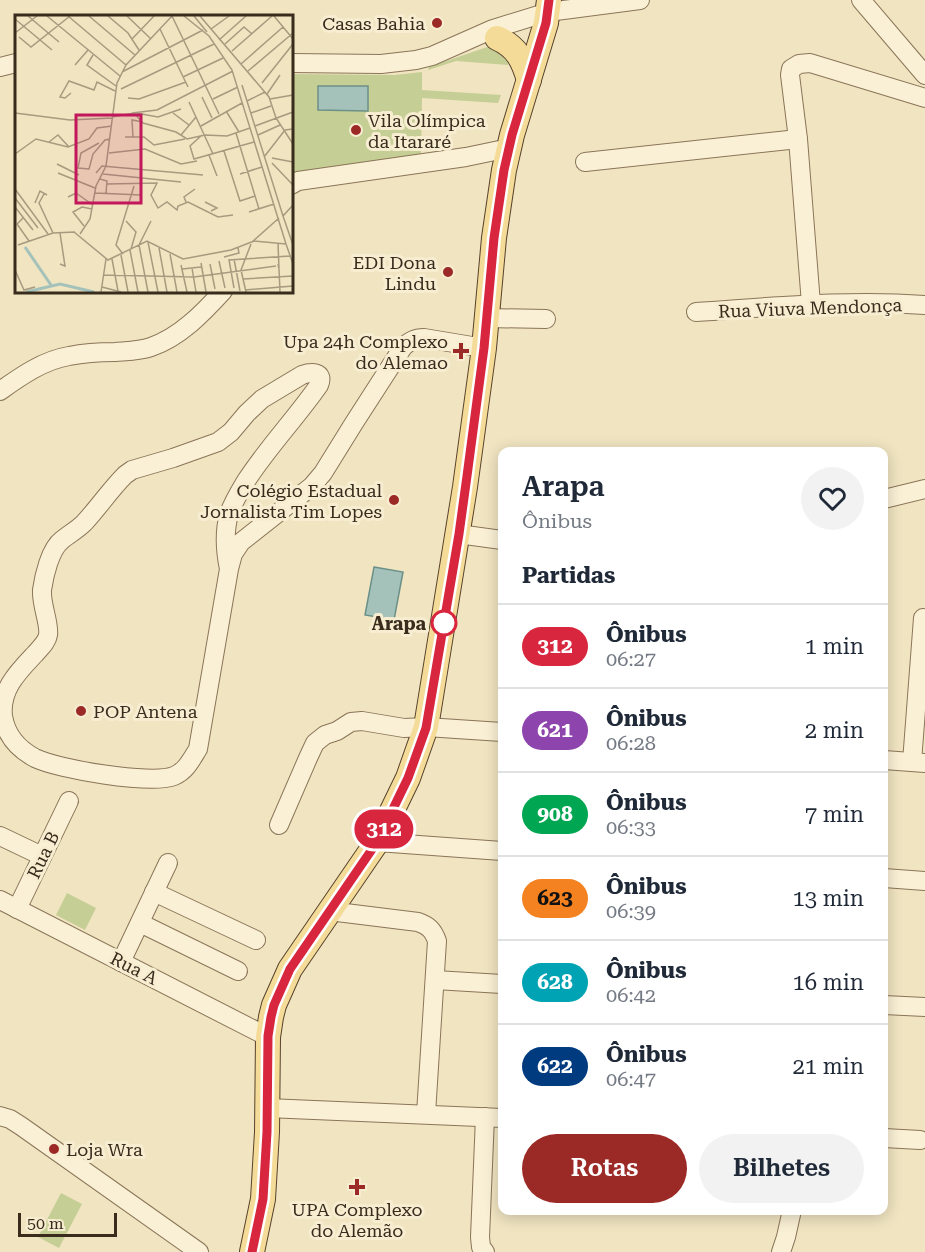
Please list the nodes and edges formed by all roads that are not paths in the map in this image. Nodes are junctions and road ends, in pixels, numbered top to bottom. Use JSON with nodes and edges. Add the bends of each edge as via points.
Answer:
{"nodes":[{"id":1,"x":640,"y":0,"type":"edge"},
{"id":2,"x":861,"y":0,"type":"edge"},
{"id":3,"x":553,"y":11,"type":"edge"},
{"id":4,"x":487,"y":37,"type":"junction"},
{"id":5,"x":15,"y":63,"type":"edge"},
{"id":6,"x":292,"y":63,"type":"edge"},
{"id":7,"x":0,"y":67,"type":"edge"},
{"id":8,"x":925,"y":75,"type":"edge"},
{"id":9,"x":530,"y":80,"type":"junction"},
{"id":10,"x":925,"y":98,"type":"edge"},
{"id":11,"x":798,"y":139,"type":"junction"},
{"id":12,"x":509,"y":148,"type":"junction"},
{"id":13,"x":585,"y":162,"type":"dead end"},
{"id":14,"x":292,"y":184,"type":"edge"},
{"id":15,"x":222,"y":292,"type":"edge"},
{"id":16,"x":811,"y":304,"type":"junction"},
{"id":17,"x":925,"y":305,"type":"edge"},
{"id":18,"x":696,"y":312,"type":"dead end"},
{"id":19,"x":488,"y":318,"type":"junction"},
{"id":20,"x":546,"y":319,"type":"dead end"},
{"id":21,"x":484,"y":348,"type":"junction"},
{"id":22,"x":0,"y":391,"type":"edge"},
{"id":23,"x":925,"y":489,"type":"edge"},
{"id":24,"x":888,"y":498,"type":"edge"},
{"id":25,"x":459,"y":534,"type":"junction"},
{"id":26,"x":498,"y":539,"type":"edge"},
{"id":27,"x":229,"y":569,"type":"junction"},
{"id":28,"x":923,"y":618,"type":"dead end"},
{"id":29,"x":426,"y":728,"type":"junction"},
{"id":30,"x":498,"y":732,"type":"edge"},
{"id":31,"x":888,"y":760,"type":"edge"},
{"id":32,"x":919,"y":762,"type":"edge"},
{"id":33,"x":69,"y":801,"type":"dead end"},
{"id":34,"x":279,"y":825,"type":"dead end"},
{"id":35,"x":0,"y":836,"type":"edge"},
{"id":36,"x":377,"y":842,"type":"junction"},
{"id":37,"x":498,"y":851,"type":"edge"},
{"id":38,"x":42,"y":856,"type":"junction"},
{"id":39,"x":168,"y":863,"type":"dead end"},
{"id":40,"x":888,"y":878,"type":"edge"},
{"id":41,"x":925,"y":881,"type":"edge"},
{"id":42,"x":154,"y":892,"type":"junction"},
{"id":43,"x":0,"y":900,"type":"edge"},
{"id":44,"x":17,"y":909,"type":"junction"},
{"id":45,"x":329,"y":911,"type":"junction"},
{"id":46,"x":140,"y":923,"type":"junction"},
{"id":47,"x":256,"y":940,"type":"dead end"},
{"id":48,"x":121,"y":962,"type":"junction"},
{"id":49,"x":238,"y":971,"type":"dead end"},
{"id":50,"x":435,"y":980,"type":"junction"},
{"id":51,"x":498,"y":984,"type":"edge"},
{"id":52,"x":888,"y":1005,"type":"edge"},
{"id":53,"x":925,"y":1007,"type":"edge"},
{"id":54,"x":268,"y":1036,"type":"junction"},
{"id":55,"x":267,"y":1108,"type":"junction"},
{"id":56,"x":426,"y":1114,"type":"junction"},
{"id":57,"x":0,"y":1116,"type":"edge"},
{"id":58,"x":494,"y":1118,"type":"edge"},
{"id":59,"x":888,"y":1138,"type":"edge"},
{"id":60,"x":920,"y":1140,"type":"dead end"},
{"id":61,"x":791,"y":1215,"type":"edge"},
{"id":62,"x":199,"y":1252,"type":"edge"},
{"id":63,"x":252,"y":1252,"type":"edge"},
{"id":64,"x":485,"y":1252,"type":"edge"},
{"id":65,"x":781,"y":1252,"type":"edge"}],
"edges":[{"from":1,"to":3,"type":"street"},
{"from":2,"to":8,"type":"street"},
{"from":3,"to":4,"type":"street"},
{"from":3,"to":9,"type":"main road"},
{"from":4,"to":6,"type":"street","via":[[410,61]]},
{"from":4,"to":9,"type":"main road","via":[[506,42],[516,51]]},
{"from":5,"to":7,"type":"street"},
{"from":9,"to":12,"type":"main road"},
{"from":10,"to":11,"type":"street","via":[[810,63],[799,64],[791,69],[790,75]]},
{"from":11,"to":13,"type":"street"},
{"from":11,"to":16,"type":"street"},
{"from":12,"to":14,"type":"street"},
{"from":12,"to":19,"type":"main road","via":[[494,238]]},
{"from":15,"to":22,"type":"street","via":[[177,334],[151,348],[57,359]]},
{"from":16,"to":17,"type":"street","name":"Rua Viuva Mendonça"},
{"from":16,"to":18,"type":"street","name":"Rua Viuva Mendonça"},
{"from":19,"to":20,"type":"street"},
{"from":19,"to":21,"type":"main road"},
{"from":21,"to":25,"type":"main road"},
{"from":21,"to":27,"type":"street","via":[[424,338],[403,347],[324,473],[241,542]]},
{"from":23,"to":24,"type":"street"},
{"from":25,"to":26,"type":"street"},
{"from":25,"to":29,"type":"main road"},
{"from":27,"to":27,"type":"street","via":[[198,749],[181,772],[158,779],[70,768],[34,758],[10,737],[2,713],[5,695],[12,679],[46,641],[42,589],[57,543],[82,525],[132,470],[218,442],[262,399],[302,375],[318,374],[319,385],[264,455],[229,513],[225,548]]},
{"from":28,"to":32,"type":"street"},
{"from":29,"to":30,"type":"street"},
{"from":29,"to":34,"type":"street","via":[[362,721],[325,735],[311,750]]},
{"from":29,"to":36,"type":"main road","via":[[408,778]]},
{"from":31,"to":32,"type":"street"},
{"from":33,"to":38,"type":"street","name":"Rua B"},
{"from":35,"to":38,"type":"street"},
{"from":36,"to":37,"type":"street"},
{"from":36,"to":45,"type":"main road"},
{"from":38,"to":44,"type":"street","name":"Rua B"},
{"from":39,"to":42,"type":"street"},
{"from":40,"to":41,"type":"street"},
{"from":42,"to":46,"type":"street"},
{"from":42,"to":47,"type":"street"},
{"from":43,"to":44,"type":"street","name":"Rua A"},
{"from":44,"to":48,"type":"street","name":"Rua A"},
{"from":45,"to":50,"type":"street","via":[[428,925],[437,941]]},
{"from":45,"to":54,"type":"main road","via":[[285,979],[274,1005]]},
{"from":46,"to":48,"type":"street"},
{"from":46,"to":49,"type":"street"},
{"from":48,"to":54,"type":"street","name":"Rua A"},
{"from":50,"to":51,"type":"street"},
{"from":50,"to":56,"type":"street"},
{"from":52,"to":53,"type":"street"},
{"from":54,"to":55,"type":"main road"},
{"from":55,"to":56,"type":"street"},
{"from":55,"to":63,"type":"main road","via":[[263,1199]]},
{"from":56,"to":58,"type":"street"},
{"from":57,"to":62,"type":"street","via":[[21,1126]]},
{"from":58,"to":64,"type":"street","via":[[480,1237]]},
{"from":59,"to":60,"type":"street"},
{"from":61,"to":65,"type":"street"}]}
